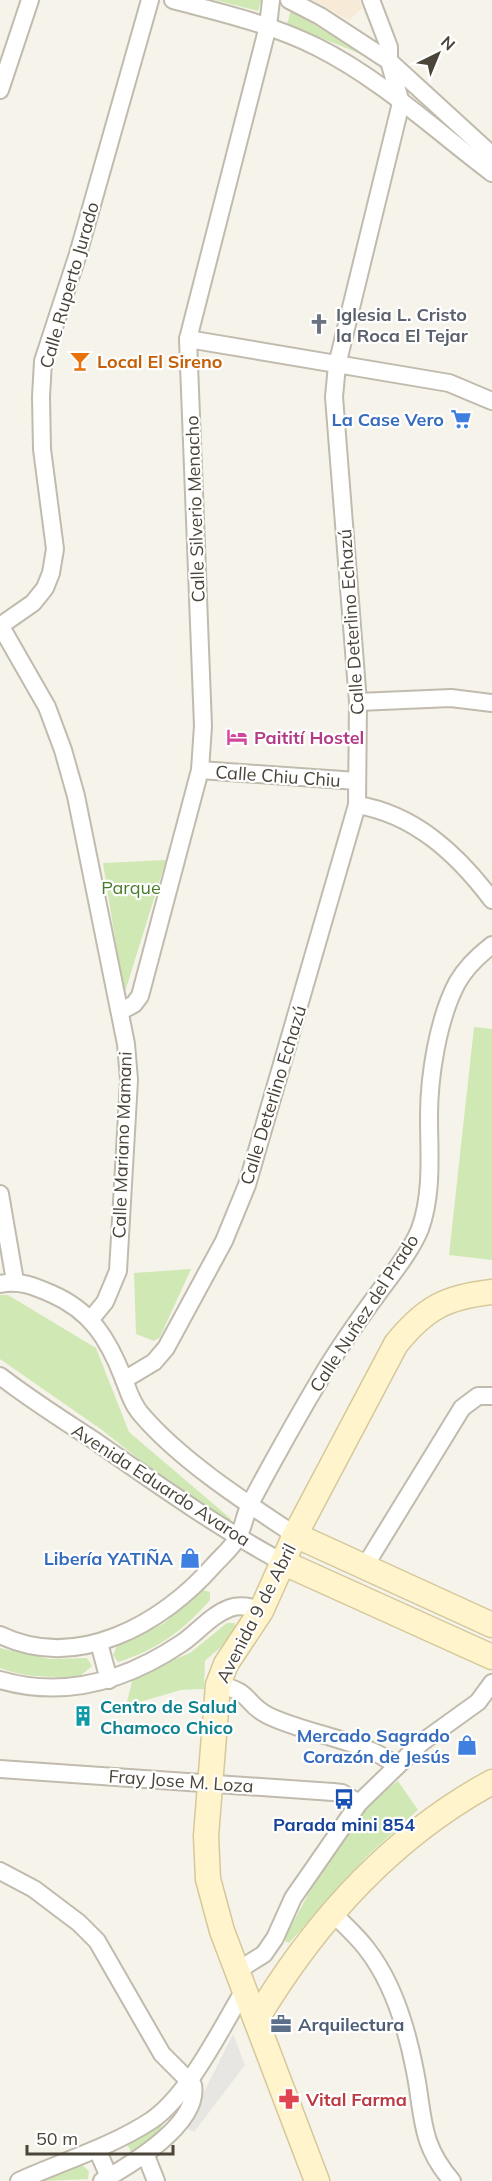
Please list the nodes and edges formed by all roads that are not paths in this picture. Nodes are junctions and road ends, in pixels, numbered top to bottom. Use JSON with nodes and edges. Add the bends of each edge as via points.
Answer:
{"nodes":[{"id":1,"x":30,"y":0,"type":"edge"},
{"id":2,"x":150,"y":0,"type":"edge"},
{"id":3,"x":173,"y":0,"type":"edge"},
{"id":4,"x":271,"y":0,"type":"edge"},
{"id":5,"x":289,"y":0,"type":"edge"},
{"id":6,"x":371,"y":0,"type":"edge"},
{"id":7,"x":268,"y":26,"type":"junction"},
{"id":8,"x":389,"y":61,"type":"junction"},
{"id":9,"x":0,"y":90,"type":"edge"},
{"id":10,"x":401,"y":104,"type":"junction"},
{"id":11,"x":492,"y":155,"type":"edge"},
{"id":12,"x":492,"y":173,"type":"edge"},
{"id":13,"x":188,"y":339,"type":"junction"},
{"id":14,"x":337,"y":365,"type":"junction"},
{"id":15,"x":492,"y":401,"type":"edge"},
{"id":16,"x":0,"y":625,"type":"edge"},
{"id":17,"x":358,"y":702,"type":"junction"},
{"id":18,"x":492,"y":703,"type":"edge"},
{"id":19,"x":200,"y":770,"type":"junction"},
{"id":20,"x":357,"y":781,"type":"junction"},
{"id":21,"x":357,"y":805,"type":"junction"},
{"id":22,"x":492,"y":900,"type":"edge"},
{"id":23,"x":492,"y":945,"type":"edge"},
{"id":24,"x":121,"y":1011,"type":"junction"},
{"id":25,"x":0,"y":1194,"type":"edge"},
{"id":26,"x":8,"y":1282,"type":"edge"},
{"id":27,"x":492,"y":1292,"type":"edge"},
{"id":28,"x":91,"y":1319,"type":"junction"},
{"id":29,"x":0,"y":1376,"type":"edge"},
{"id":30,"x":124,"y":1380,"type":"junction"},
{"id":31,"x":492,"y":1396,"type":"edge"},
{"id":32,"x":249,"y":1505,"type":"junction"},
{"id":33,"x":295,"y":1535,"type":"junction"},
{"id":34,"x":237,"y":1538,"type":"junction"},
{"id":35,"x":284,"y":1563,"type":"junction"},
{"id":36,"x":365,"y":1566,"type":"junction"},
{"id":37,"x":261,"y":1611,"type":"junction"},
{"id":38,"x":492,"y":1625,"type":"edge"},
{"id":39,"x":0,"y":1635,"type":"edge"},
{"id":40,"x":99,"y":1643,"type":"junction"},
{"id":41,"x":492,"y":1657,"type":"edge"},
{"id":42,"x":0,"y":1680,"type":"edge"},
{"id":43,"x":109,"y":1680,"type":"junction"},
{"id":44,"x":492,"y":1683,"type":"edge"},
{"id":45,"x":218,"y":1685,"type":"junction"},
{"id":46,"x":396,"y":1766,"type":"junction"},
{"id":47,"x":0,"y":1769,"type":"edge"},
{"id":48,"x":492,"y":1782,"type":"edge"},
{"id":49,"x":209,"y":1784,"type":"junction"},
{"id":50,"x":359,"y":1803,"type":"junction"},
{"id":51,"x":0,"y":1871,"type":"edge"},
{"id":52,"x":332,"y":1912,"type":"junction"},
{"id":53,"x":241,"y":1980,"type":"junction"},
{"id":54,"x":256,"y":2020,"type":"junction"},
{"id":55,"x":188,"y":2079,"type":"junction"},
{"id":56,"x":98,"y":2149,"type":"junction"},
{"id":57,"x":146,"y":2156,"type":"junction"},
{"id":58,"x":106,"y":2179,"type":"edge"},
{"id":59,"x":19,"y":2181,"type":"edge"},
{"id":60,"x":156,"y":2181,"type":"edge"},
{"id":61,"x":317,"y":2181,"type":"edge"},
{"id":62,"x":452,"y":2181,"type":"edge"}],
"edges":[{"from":1,"to":9,"type":"street"},
{"from":2,"to":16,"type":"street","name":"Calle Ruperto Jurado","via":[[78,254],[43,361],[42,449],[55,549],[51,573],[33,603]]},
{"from":3,"to":7,"type":"street"},
{"from":4,"to":7,"type":"street","name":"Calle Silverio Menacho"},
{"from":5,"to":8,"type":"street"},
{"from":6,"to":8,"type":"street","name":"Calle Deterlino Echazú","via":[[389,47]]},
{"from":7,"to":10,"type":"street","via":[[365,74]]},
{"from":7,"to":13,"type":"street","name":"Calle Silverio Menacho"},
{"from":8,"to":10,"type":"street","name":"Calle Deterlino Echazú"},
{"from":8,"to":11,"type":"street"},
{"from":10,"to":12,"type":"street"},
{"from":10,"to":14,"type":"street","name":"Calle Deterlino Echazú"},
{"from":13,"to":14,"type":"street"},
{"from":13,"to":19,"type":"street","name":"Calle Silverio Menacho","via":[[203,726]]},
{"from":14,"to":15,"type":"street","via":[[448,383]]},
{"from":14,"to":17,"type":"street","name":"Calle Deterlino Echazú","via":[[334,397]]},
{"from":16,"to":24,"type":"street","name":"Calle Mariano Mamani","via":[[47,706],[63,750]]},
{"from":17,"to":18,"type":"street","via":[[451,698]]},
{"from":17,"to":20,"type":"street","name":"Calle Deterlino Echazú"},
{"from":19,"to":20,"type":"street","name":"Calle Chiu Chiu"},
{"from":19,"to":24,"type":"street","name":"Calle Silverio Menacho","via":[[140,996]]},
{"from":20,"to":21,"type":"street","name":"Calle Deterlino Echazú"},
{"from":21,"to":22,"type":"street","via":[[398,816],[426,833],[450,852]]},
{"from":21,"to":30,"type":"street","name":"Calle Deterlino Echazú","via":[[247,1185],[224,1241],[166,1348],[148,1367]]},
{"from":23,"to":32,"type":"street","name":"Calle Nuñez del Prado","via":[[456,984],[436,1048],[430,1088],[430,1158],[420,1229],[323,1373]]},
{"from":24,"to":28,"type":"street","name":"Calle Mariano Mamani","via":[[129,1080],[117,1271],[105,1302]]},
{"from":25,"to":26,"type":"street"},
{"from":26,"to":28,"type":"street","name":"Avenida Eduardo Avaroa","via":[[65,1300]]},
{"from":27,"to":33,"type":"main road","name":"Avenida 9 de Abril","via":[[449,1300],[411,1325],[396,1344]]},
{"from":28,"to":30,"type":"street","name":"Avenida Eduardo Avaroa","via":[[105,1336]]},
{"from":29,"to":34,"type":"street","name":"Avenida Eduardo Avaroa"},
{"from":30,"to":32,"type":"street","name":"Avenida Eduardo Avaroa","via":[[140,1413],[168,1441]]},
{"from":31,"to":36,"type":"street","via":[[478,1396],[462,1408]]},
{"from":32,"to":33,"type":"street","name":"Avenida Eduardo Avaroa"},
{"from":32,"to":34,"type":"street","name":"Calle Nuñez del Prado"},
{"from":33,"to":35,"type":"main road","name":"Avenida 9 de Abril"},
{"from":33,"to":36,"type":"main road","name":"Avenida Eduardo Avaroa"},
{"from":34,"to":35,"type":"street","name":"Avenida Eduardo Avaroa"},
{"from":34,"to":40,"type":"street","via":[[198,1584],[169,1607],[146,1623]]},
{"from":35,"to":37,"type":"main road","name":"Avenida 9 de Abril"},
{"from":35,"to":41,"type":"main road","name":"Avenida Eduardo Avaroa"},
{"from":36,"to":38,"type":"main road","name":"Avenida Eduardo Avaroa"},
{"from":37,"to":43,"type":"street","via":[[243,1605],[230,1608],[170,1651]]},
{"from":37,"to":45,"type":"main road","name":"Avenida 9 de Abril","via":[[226,1664]]},
{"from":39,"to":40,"type":"street","via":[[44,1648]]},
{"from":40,"to":43,"type":"street"},
{"from":42,"to":43,"type":"street","via":[[34,1688],[81,1687]]},
{"from":44,"to":46,"type":"street","via":[[478,1702]]},
{"from":45,"to":46,"type":"street","via":[[238,1688],[265,1714],[305,1732],[364,1749]]},
{"from":45,"to":49,"type":"main road","name":"Avenida 9 de Abril"},
{"from":46,"to":50,"type":"street"},
{"from":47,"to":49,"type":"street","name":"Fray Jose M. Loza"},
{"from":48,"to":52,"type":"main road","via":[[425,1826],[376,1866]]},
{"from":49,"to":50,"type":"street","name":"Fray Jose M. Loza","via":[[342,1793]]},
{"from":49,"to":53,"type":"main road","name":"Avenida 9 de Abril","via":[[208,1879]]},
{"from":50,"to":53,"type":"street","via":[[293,1898],[275,1938]]},
{"from":51,"to":55,"type":"street","via":[[34,1889],[97,1941],[162,2054]]},
{"from":52,"to":54,"type":"main road","via":[[282,1977]]},
{"from":52,"to":62,"type":"street","via":[[367,1949],[388,1986],[404,2025],[429,2146]]},
{"from":53,"to":54,"type":"main road","name":"Avenida 9 de Abril"},
{"from":53,"to":55,"type":"street"},
{"from":54,"to":61,"type":"main road","name":"Avenida 9 de Abril"},
{"from":55,"to":56,"type":"street","via":[[153,2119]]},
{"from":55,"to":57,"type":"street","via":[[194,2090],[184,2115]]},
{"from":56,"to":58,"type":"street"},
{"from":56,"to":59,"type":"street"},
{"from":57,"to":58,"type":"street"},
{"from":57,"to":60,"type":"street"}]}
